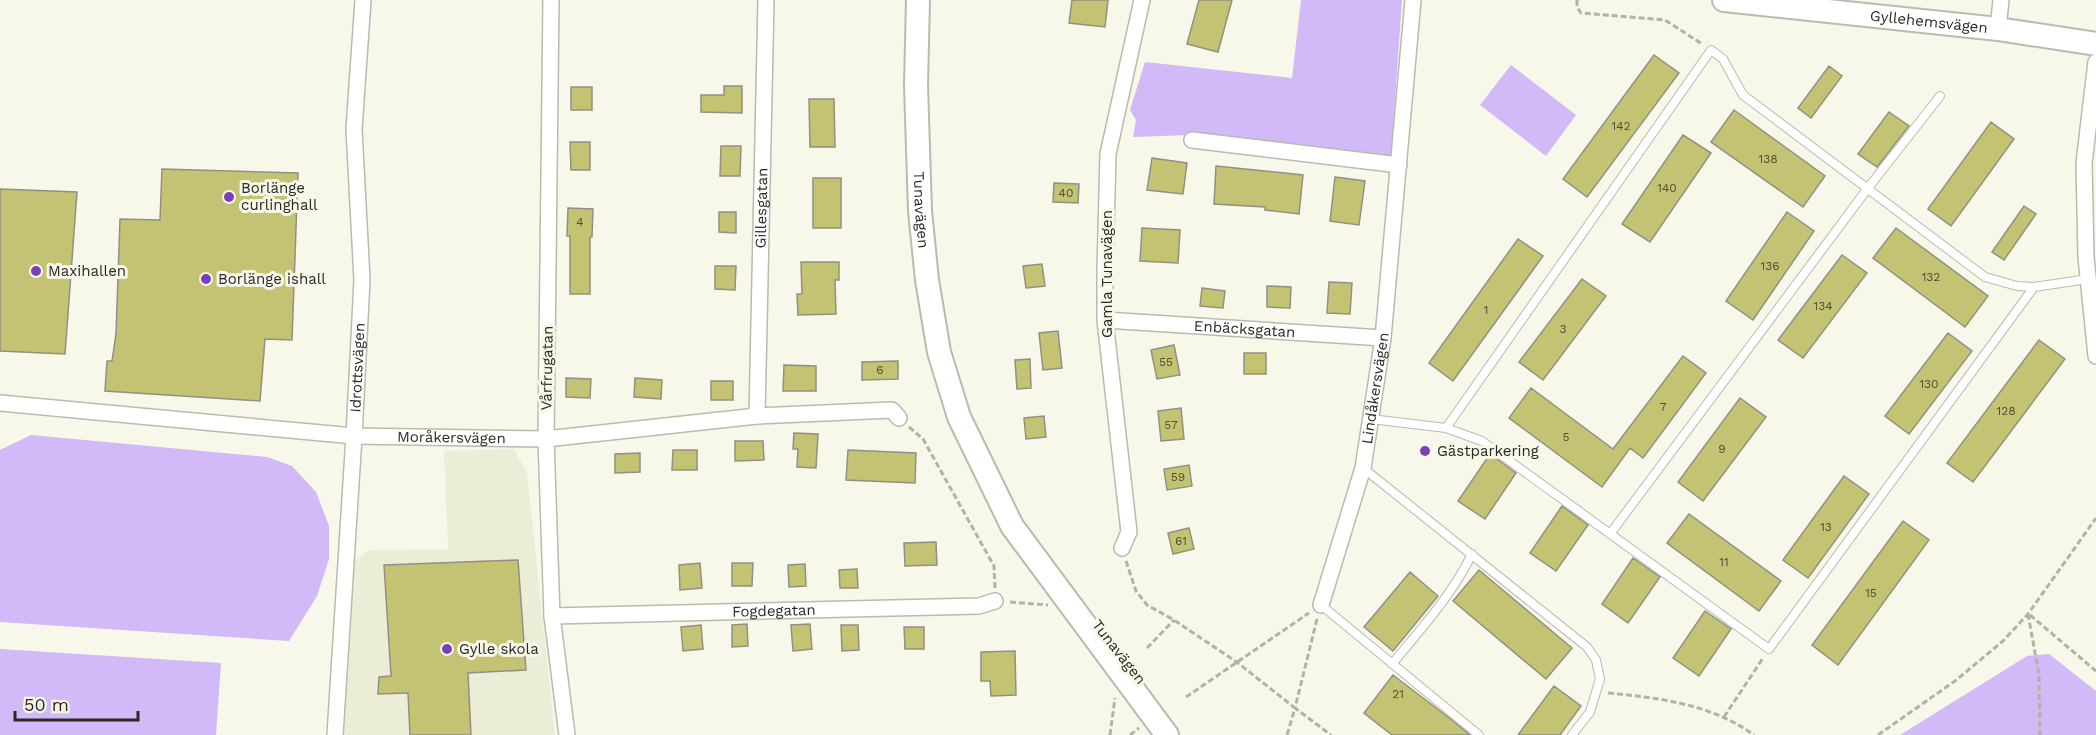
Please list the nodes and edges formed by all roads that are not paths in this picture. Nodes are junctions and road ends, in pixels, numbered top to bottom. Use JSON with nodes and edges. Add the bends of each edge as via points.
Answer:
{"nodes":[{"id":1,"x":363,"y":0,"type":"edge"},
{"id":2,"x":551,"y":0,"type":"edge"},
{"id":3,"x":766,"y":0,"type":"edge"},
{"id":4,"x":918,"y":0,"type":"edge"},
{"id":5,"x":1142,"y":0,"type":"edge"},
{"id":6,"x":1413,"y":0,"type":"edge"},
{"id":7,"x":1724,"y":0,"type":"edge"},
{"id":8,"x":2001,"y":0,"type":"edge"},
{"id":9,"x":1998,"y":28,"type":"junction"},
{"id":10,"x":2096,"y":44,"type":"edge"},
{"id":11,"x":2096,"y":62,"type":"edge"},
{"id":12,"x":1940,"y":96,"type":"dead end"},
{"id":13,"x":1192,"y":140,"type":"dead end"},
{"id":14,"x":1399,"y":165,"type":"junction"},
{"id":15,"x":1868,"y":188,"type":"junction"},
{"id":16,"x":2091,"y":284,"type":"edge"},
{"id":17,"x":2034,"y":287,"type":"junction"},
{"id":18,"x":1105,"y":320,"type":"junction"},
{"id":19,"x":1383,"y":338,"type":"junction"},
{"id":20,"x":2096,"y":356,"type":"edge"},
{"id":21,"x":0,"y":403,"type":"edge"},
{"id":22,"x":756,"y":416,"type":"junction"},
{"id":23,"x":959,"y":417,"type":"junction"},
{"id":24,"x":899,"y":418,"type":"road end"},
{"id":25,"x":1371,"y":419,"type":"junction"},
{"id":26,"x":1446,"y":428,"type":"junction"},
{"id":27,"x":354,"y":436,"type":"junction"},
{"id":28,"x":546,"y":439,"type":"junction"},
{"id":29,"x":1364,"y":468,"type":"junction"},
{"id":30,"x":1610,"y":534,"type":"junction"},
{"id":31,"x":1122,"y":548,"type":"road end"},
{"id":32,"x":1472,"y":554,"type":"junction"},
{"id":33,"x":995,"y":601,"type":"road end"},
{"id":34,"x":1321,"y":605,"type":"joint"},
{"id":35,"x":552,"y":616,"type":"junction"},
{"id":36,"x":1392,"y":664,"type":"junction"},
{"id":37,"x":335,"y":735,"type":"edge"},
{"id":38,"x":567,"y":735,"type":"edge"},
{"id":39,"x":1167,"y":735,"type":"edge"},
{"id":40,"x":1184,"y":735,"type":"edge"},
{"id":41,"x":1479,"y":735,"type":"edge"},
{"id":42,"x":1572,"y":735,"type":"edge"}],
"edges":[{"from":1,"to":27,"type":"street","name":"Idrottsvägen","via":[[354,129],[362,280]]},
{"from":2,"to":28,"type":"street","name":"Vårfrugatan"},
{"from":3,"to":22,"type":"street","name":"Gillesgatan"},
{"from":4,"to":23,"type":"street","name":"Tunavägen","via":[[920,211],[939,352]]},
{"from":5,"to":18,"type":"street","name":"Gamla Tunavägen","via":[[1108,154]]},
{"from":6,"to":14,"type":"street","name":"Lindåkersvägen"},
{"from":7,"to":9,"type":"street","name":"Gyllehemsvägen"},
{"from":8,"to":9,"type":"street"},
{"from":9,"to":10,"type":"street","name":"Gyllehemsvägen"},
{"from":11,"to":16,"type":"street","via":[[2084,163]]},
{"from":12,"to":15,"type":"lane"},
{"from":13,"to":14,"type":"street"},
{"from":14,"to":19,"type":"street","name":"Lindåkersvägen"},
{"from":15,"to":17,"type":"lane","via":[[1985,277]]},
{"from":15,"to":26,"type":"lane","via":[[1743,94],[1723,59],[1711,50]]},
{"from":15,"to":30,"type":"lane"},
{"from":16,"to":17,"type":"lane"},
{"from":16,"to":20,"type":"street"},
{"from":17,"to":30,"type":"lane","via":[[1769,649]]},
{"from":18,"to":19,"type":"street","name":"Enbäcksgatan"},
{"from":18,"to":31,"type":"street","name":"Gamla Tunavägen","via":[[1129,532]]},
{"from":19,"to":25,"type":"street","name":"Lindåkersvägen"},
{"from":21,"to":27,"type":"street","name":"Moråkersvägen"},
{"from":22,"to":24,"type":"street","name":"Moråkersvägen","via":[[892,410]]},
{"from":22,"to":28,"type":"street","name":"Moråkersvägen"},
{"from":23,"to":39,"type":"street","name":"Tunavägen","via":[[1012,525]]},
{"from":23,"to":40,"type":"street","name":"Tunavägen","via":[[1016,521]]},
{"from":25,"to":26,"type":"lane"},
{"from":25,"to":29,"type":"street","name":"Lindåkersvägen"},
{"from":26,"to":30,"type":"lane","via":[[1482,441]]},
{"from":27,"to":28,"type":"street","name":"Moråkersvägen"},
{"from":27,"to":37,"type":"street","name":"Idrottsvägen"},
{"from":28,"to":35,"type":"street","name":"Vårfrugatan"},
{"from":29,"to":32,"type":"lane"},
{"from":29,"to":34,"type":"street","name":"Lindåkersvägen"},
{"from":32,"to":36,"type":"lane","via":[[1445,599]]},
{"from":32,"to":42,"type":"lane","via":[[1587,647],[1596,660],[1600,679],[1590,712]]},
{"from":33,"to":35,"type":"street","name":"Fogdegatan","via":[[979,606]]},
{"from":34,"to":36,"type":"lane"},
{"from":35,"to":38,"type":"street","name":"Vårfrugatan"},
{"from":36,"to":41,"type":"lane"}]}
